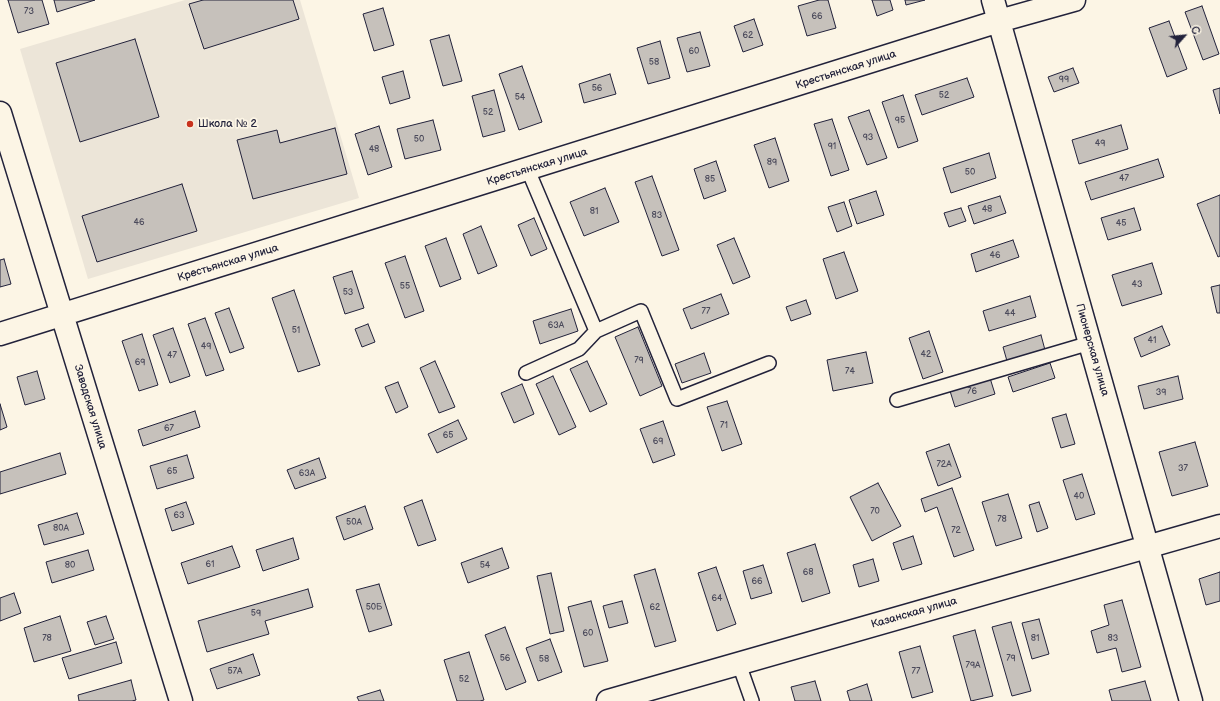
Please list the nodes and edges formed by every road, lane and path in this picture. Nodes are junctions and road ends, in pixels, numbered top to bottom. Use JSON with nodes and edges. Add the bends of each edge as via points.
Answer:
{"nodes":[{"id":1,"x":993,"y":0,"type":"edge"},
{"id":2,"x":1074,"y":0,"type":"edge"},
{"id":3,"x":999,"y":22,"type":"junction"},
{"id":4,"x":0,"y":114,"type":"edge"},
{"id":5,"x":528,"y":170,"type":"junction"},
{"id":6,"x":62,"y":315,"type":"junction"},
{"id":7,"x":596,"y":331,"type":"junction"},
{"id":8,"x":0,"y":334,"type":"edge"},
{"id":9,"x":1090,"y":343,"type":"junction"},
{"id":10,"x":769,"y":363,"type":"dead end"},
{"id":11,"x":526,"y":373,"type":"dead end"},
{"id":12,"x":897,"y":400,"type":"dead end"},
{"id":13,"x":1220,"y":526,"type":"edge"},
{"id":14,"x":1147,"y":546,"type":"junction"},
{"id":15,"x":739,"y":664,"type":"junction"},
{"id":16,"x":180,"y":701,"type":"edge"},
{"id":17,"x":608,"y":701,"type":"edge"},
{"id":18,"x":752,"y":701,"type":"edge"},
{"id":19,"x":1191,"y":701,"type":"edge"}],
"edges":[{"from":1,"to":3,"type":"street","name":"Пионерская улица"},
{"from":2,"to":3,"type":"street","name":"Крестьянская улица"},
{"from":3,"to":5,"type":"street","name":"Крестьянская улица"},
{"from":3,"to":9,"type":"street","name":"Пионерская улица"},
{"from":4,"to":6,"type":"street","name":"Заводская улица"},
{"from":5,"to":6,"type":"street","name":"Крестьянская улица"},
{"from":5,"to":7,"type":"lane"},
{"from":6,"to":8,"type":"street","name":"Крестьянская улица"},
{"from":6,"to":16,"type":"street","name":"Заводская улица"},
{"from":7,"to":10,"type":"lane","via":[[641,311],[677,399]]},
{"from":7,"to":11,"type":"lane","via":[[579,350]]},
{"from":9,"to":12,"type":"lane"},
{"from":9,"to":14,"type":"street","name":"Пионерская улица"},
{"from":13,"to":14,"type":"street","name":"Казанская улица"},
{"from":14,"to":15,"type":"street","name":"Казанская улица"},
{"from":14,"to":19,"type":"street","name":"Пионерская улица"},
{"from":15,"to":17,"type":"street","name":"Казанская улица"},
{"from":15,"to":18,"type":"lane"}]}
